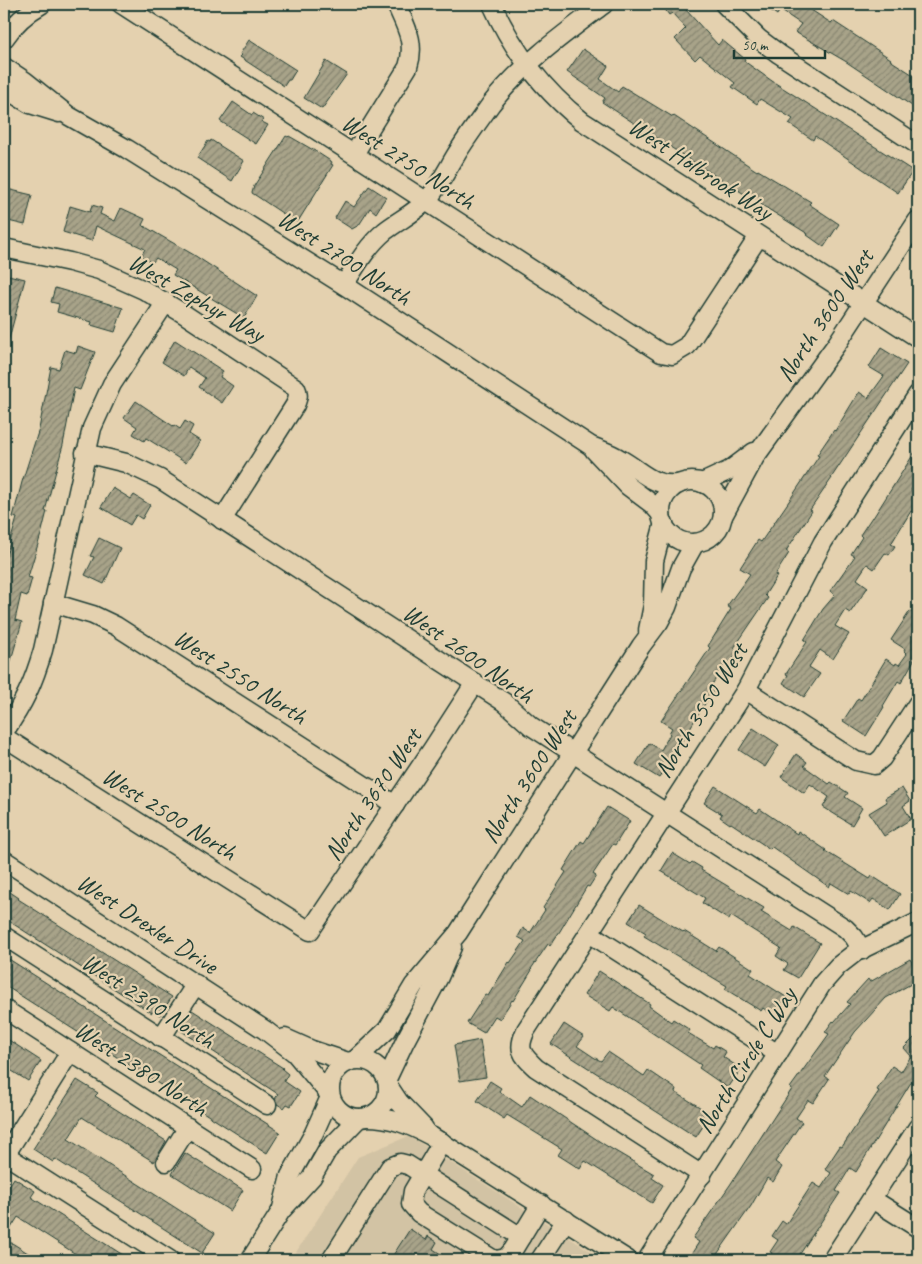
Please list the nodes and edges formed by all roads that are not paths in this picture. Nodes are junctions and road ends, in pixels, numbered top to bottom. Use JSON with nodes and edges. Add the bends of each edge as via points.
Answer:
{"nodes":[{"id":1,"x":42,"y":4,"type":"edge"},
{"id":2,"x":121,"y":4,"type":"edge"},
{"id":3,"x":396,"y":4,"type":"edge"},
{"id":4,"x":492,"y":4,"type":"edge"},
{"id":5,"x":604,"y":4,"type":"edge"},
{"id":6,"x":724,"y":4,"type":"edge"},
{"id":7,"x":4,"y":39,"type":"edge"},
{"id":8,"x":527,"y":66,"type":"junction"},
{"id":9,"x":4,"y":68,"type":"edge"},
{"id":10,"x":4,"y":88,"type":"edge"},
{"id":11,"x":69,"y":116,"type":"junction"},
{"id":12,"x":918,"y":145,"type":"edge"},
{"id":13,"x":354,"y":154,"type":"junction"},
{"id":14,"x":426,"y":201,"type":"junction"},
{"id":15,"x":918,"y":220,"type":"edge"},
{"id":16,"x":759,"y":236,"type":"junction"},
{"id":17,"x":4,"y":248,"type":"edge"},
{"id":18,"x":344,"y":285,"type":"junction"},
{"id":19,"x":166,"y":302,"type":"junction"},
{"id":20,"x":864,"y":304,"type":"junction"},
{"id":21,"x":918,"y":338,"type":"edge"},
{"id":22,"x":918,"y":394,"type":"edge"},
{"id":23,"x":768,"y":437,"type":"junction"},
{"id":24,"x":591,"y":446,"type":"junction"},
{"id":25,"x":86,"y":453,"type":"junction"},
{"id":26,"x":702,"y":483,"type":"junction"},
{"id":27,"x":679,"y":484,"type":"junction"},
{"id":28,"x":723,"y":516,"type":"junction"},
{"id":29,"x":662,"y":518,"type":"junction"},
{"id":30,"x":222,"y":520,"type":"junction"},
{"id":31,"x":695,"y":543,"type":"junction"},
{"id":32,"x":53,"y":603,"type":"junction"},
{"id":33,"x":641,"y":646,"type":"junction"},
{"id":34,"x":474,"y":683,"type":"junction"},
{"id":35,"x":746,"y":690,"type":"junction"},
{"id":36,"x":918,"y":703,"type":"edge"},
{"id":37,"x":4,"y":732,"type":"edge"},
{"id":38,"x":4,"y":736,"type":"edge"},
{"id":39,"x":572,"y":753,"type":"junction"},
{"id":40,"x":395,"y":805,"type":"junction"},
{"id":41,"x":665,"y":813,"type":"junction"},
{"id":42,"x":4,"y":860,"type":"edge"},
{"id":43,"x":918,"y":922,"type":"edge"},
{"id":44,"x":310,"y":931,"type":"joint"},
{"id":45,"x":589,"y":933,"type":"junction"},
{"id":46,"x":458,"y":934,"type":"junction"},
{"id":47,"x":4,"y":936,"type":"edge"},
{"id":48,"x":862,"y":950,"type":"junction"},
{"id":49,"x":196,"y":984,"type":"junction"},
{"id":50,"x":4,"y":1009,"type":"edge"},
{"id":51,"x":265,"y":1030,"type":"junction"},
{"id":52,"x":161,"y":1038,"type":"junction"},
{"id":53,"x":70,"y":1052,"type":"junction"},
{"id":54,"x":778,"y":1054,"type":"junction"},
{"id":55,"x":351,"y":1061,"type":"junction"},
{"id":56,"x":388,"y":1083,"type":"junction"},
{"id":57,"x":330,"y":1096,"type":"junction"},
{"id":58,"x":267,"y":1105,"type":"dead end"},
{"id":59,"x":363,"y":1118,"type":"junction"},
{"id":60,"x":188,"y":1127,"type":"junction"},
{"id":61,"x":918,"y":1127,"type":"edge"},
{"id":62,"x":437,"y":1139,"type":"junction"},
{"id":63,"x":4,"y":1155,"type":"edge"},
{"id":64,"x":166,"y":1162,"type":"dead end"},
{"id":65,"x":252,"y":1169,"type":"dead end"},
{"id":66,"x":423,"y":1174,"type":"junction"},
{"id":67,"x":702,"y":1174,"type":"junction"},
{"id":68,"x":872,"y":1198,"type":"junction"},
{"id":69,"x":541,"y":1204,"type":"junction"},
{"id":70,"x":282,"y":1211,"type":"junction"},
{"id":71,"x":566,"y":1220,"type":"junction"},
{"id":72,"x":918,"y":1228,"type":"edge"},
{"id":73,"x":521,"y":1237,"type":"junction"},
{"id":74,"x":546,"y":1258,"type":"edge"},
{"id":75,"x":170,"y":1260,"type":"edge"},
{"id":76,"x":250,"y":1260,"type":"edge"},
{"id":77,"x":331,"y":1260,"type":"edge"},
{"id":78,"x":495,"y":1260,"type":"edge"},
{"id":79,"x":628,"y":1260,"type":"edge"},
{"id":80,"x":647,"y":1260,"type":"edge"},
{"id":81,"x":832,"y":1260,"type":"edge"}],
"edges":[{"from":1,"to":7,"type":"street","via":[[26,14]]},
{"from":2,"to":13,"type":"street","name":"West 2750 North"},
{"from":3,"to":13,"type":"street","via":[[412,53],[408,67]]},
{"from":4,"to":8,"type":"street","name":"West Holbrook Way"},
{"from":5,"to":8,"type":"street"},
{"from":6,"to":12,"type":"street","via":[[779,54]]},
{"from":8,"to":14,"type":"street","via":[[491,104]]},
{"from":8,"to":16,"type":"street","name":"West Holbrook Way","via":[[555,98],[582,121]]},
{"from":9,"to":11,"type":"street","name":"West 2700 North"},
{"from":10,"to":11,"type":"street","name":"West 2700 North","via":[[30,104]]},
{"from":11,"to":18,"type":"street","name":"West 2700 North"},
{"from":13,"to":14,"type":"street","name":"West 2750 North"},
{"from":14,"to":16,"type":"street","name":"West 2750 North","via":[[655,350],[672,355],[687,346]]},
{"from":14,"to":18,"type":"street","via":[[378,237]]},
{"from":15,"to":20,"type":"street","name":"North 3600 West"},
{"from":16,"to":20,"type":"street","name":"West Holbrook Way"},
{"from":17,"to":19,"type":"street","name":"West Zephyr Way","via":[[99,270]]},
{"from":18,"to":24,"type":"street","name":"West 2700 North"},
{"from":19,"to":25,"type":"street","via":[[105,397]]},
{"from":19,"to":30,"type":"street","name":"West Zephyr Way","via":[[290,383],[298,392],[292,411]]},
{"from":20,"to":21,"type":"street","name":"West Holbrook Way"},
{"from":20,"to":23,"type":"street","name":"North 3600 West"},
{"from":22,"to":35,"type":"street","name":"North 3550 West","via":[[823,542]]},
{"from":23,"to":26,"type":"street","name":"North 3600 West","via":[[730,470]]},
{"from":23,"to":28,"type":"street","name":"North 3600 West"},
{"from":24,"to":27,"type":"street","name":"West 2700 North","via":[[620,459],[655,482]]},
{"from":24,"to":29,"type":"street","name":"West 2700 North","via":[[628,486],[652,504]]},
{"from":25,"to":30,"type":"street","name":"West 2600 North","via":[[143,470]]},
{"from":25,"to":32,"type":"street"},
{"from":26,"to":27,"type":"street"},
{"from":26,"to":28,"type":"street","via":[[719,496]]},
{"from":27,"to":29,"type":"street","via":[[665,498]]},
{"from":28,"to":31,"type":"street","via":[[714,534]]},
{"from":29,"to":31,"type":"street","via":[[676,538]]},
{"from":29,"to":33,"type":"street","name":"North 3600 West","via":[[654,561],[651,617]]},
{"from":30,"to":34,"type":"street","name":"West 2600 North"},
{"from":31,"to":33,"type":"street","name":"North 3600 West","via":[[681,568],[663,615]]},
{"from":32,"to":37,"type":"street","via":[[35,679]]},
{"from":32,"to":40,"type":"street","name":"West 2550 North","via":[[116,626]]},
{"from":33,"to":39,"type":"street","name":"North 3600 West"},
{"from":34,"to":39,"type":"street","name":"West 2600 North"},
{"from":34,"to":40,"type":"street","name":"North 3670 West"},
{"from":35,"to":36,"type":"street","via":[[856,761],[874,765]]},
{"from":35,"to":41,"type":"street","name":"North 3550 West"},
{"from":38,"to":44,"type":"street","name":"West 2500 North"},
{"from":39,"to":41,"type":"street","name":"West 2600 North"},
{"from":39,"to":46,"type":"street","name":"North 3600 West"},
{"from":40,"to":44,"type":"street","name":"North 3670 West"},
{"from":41,"to":45,"type":"street","name":"North 3550 West"},
{"from":41,"to":48,"type":"street","name":"West 2600 North","via":[[844,928]]},
{"from":42,"to":49,"type":"street","name":"West Drexler Drive"},
{"from":43,"to":48,"type":"street","name":"North Circle C Way"},
{"from":45,"to":54,"type":"street"},
{"from":45,"to":67,"type":"street","name":"North 3550 West","via":[[526,1030],[521,1050],[536,1068]]},
{"from":46,"to":55,"type":"street","name":"North 3600 West","via":[[414,985],[387,1030]]},
{"from":46,"to":56,"type":"street","name":"North 3600 West"},
{"from":47,"to":52,"type":"street","name":"West 2390 North"},
{"from":48,"to":54,"type":"street","name":"North Circle C Way","via":[[838,966],[822,984]]},
{"from":49,"to":51,"type":"street","name":"West Drexler Drive"},
{"from":49,"to":52,"type":"street"},
{"from":50,"to":53,"type":"street","name":"West 2380 North"},
{"from":51,"to":55,"type":"street","name":"West Drexler Drive","via":[[312,1050]]},
{"from":51,"to":57,"type":"street","name":"West Drexler Drive","via":[[295,1053]]},
{"from":52,"to":58,"type":"street","name":"West 2390 North"},
{"from":53,"to":60,"type":"street","name":"West 2380 North"},
{"from":53,"to":63,"type":"street"},
{"from":54,"to":67,"type":"street","name":"North Circle C Way"},
{"from":55,"to":56,"type":"street","via":[[371,1062],[378,1066]]},
{"from":55,"to":57,"type":"street","via":[[335,1072]]},
{"from":56,"to":59,"type":"street","via":[[381,1109]]},
{"from":56,"to":62,"type":"street","via":[[399,1102]]},
{"from":57,"to":59,"type":"street","via":[[344,1114]]},
{"from":57,"to":70,"type":"street","via":[[290,1176]]},
{"from":59,"to":62,"type":"street","via":[[382,1117],[400,1121]]},
{"from":59,"to":70,"type":"street","via":[[327,1152],[312,1176]]},
{"from":60,"to":64,"type":"street"},
{"from":60,"to":65,"type":"street","name":"West 2380 North"},
{"from":61,"to":68,"type":"street"},
{"from":62,"to":66,"type":"street"},
{"from":62,"to":69,"type":"street"},
{"from":63,"to":75,"type":"street"},
{"from":66,"to":73,"type":"street"},
{"from":66,"to":77,"type":"street","via":[[400,1163],[390,1167]]},
{"from":66,"to":78,"type":"street","via":[[413,1191],[411,1204],[418,1213]]},
{"from":67,"to":80,"type":"street","name":"North Circle C Way"},
{"from":68,"to":72,"type":"street"},
{"from":68,"to":81,"type":"street"},
{"from":69,"to":71,"type":"street"},
{"from":69,"to":73,"type":"street"},
{"from":70,"to":76,"type":"street"},
{"from":71,"to":74,"type":"street"},
{"from":71,"to":79,"type":"street"},
{"from":73,"to":78,"type":"street","via":[[506,1258]]}]}
